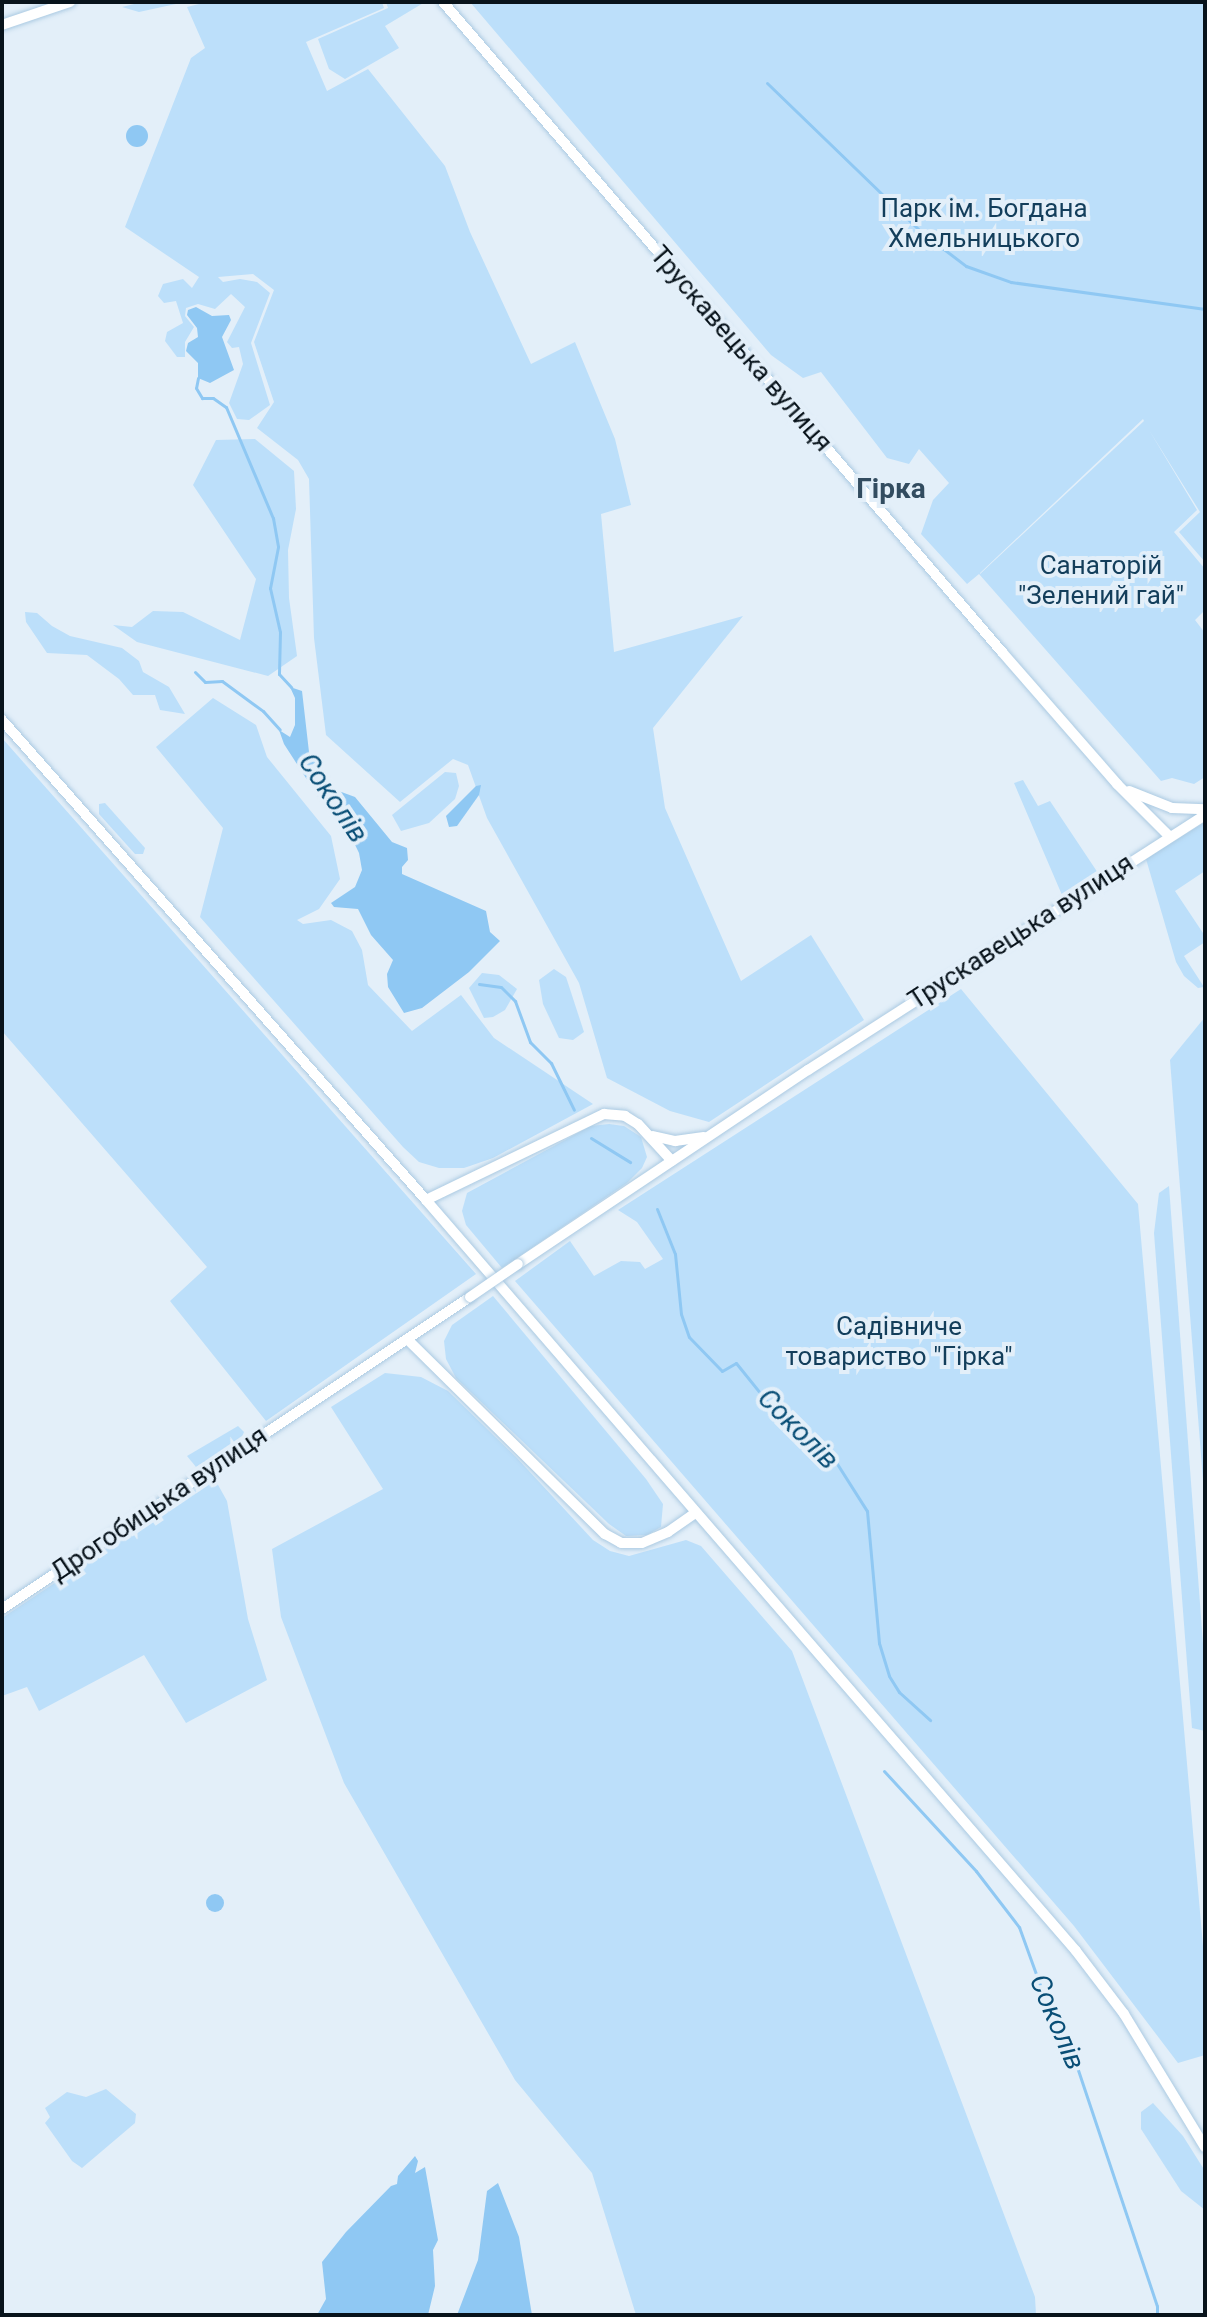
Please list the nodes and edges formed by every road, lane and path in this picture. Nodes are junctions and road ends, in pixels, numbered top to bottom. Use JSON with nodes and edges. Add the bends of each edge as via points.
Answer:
{"nodes":[{"id":1,"x":70,"y":2,"type":"edge"},
{"id":2,"x":443,"y":2,"type":"edge"},
{"id":3,"x":2,"y":25,"type":"edge"},
{"id":4,"x":2,"y":720,"type":"edge"},
{"id":5,"x":1117,"y":784,"type":"junction"},
{"id":6,"x":1205,"y":809,"type":"edge"},
{"id":7,"x":1205,"y":815,"type":"edge"},
{"id":8,"x":1170,"y":837,"type":"junction"},
{"id":9,"x":713,"y":1134,"type":"junction"},
{"id":10,"x":652,"y":1135,"type":"junction"},
{"id":11,"x":672,"y":1161,"type":"junction"},
{"id":12,"x":426,"y":1200,"type":"junction"},
{"id":13,"x":518,"y":1264,"type":"joint"},
{"id":14,"x":407,"y":1339,"type":"junction"},
{"id":15,"x":695,"y":1513,"type":"junction"},
{"id":16,"x":2,"y":1609,"type":"edge"},
{"id":17,"x":1205,"y":2147,"type":"edge"}],
"edges":[{"from":1,"to":3,"type":"main road"},
{"from":2,"to":5,"type":"main road","name":"Трускавецька вулиця"},
{"from":4,"to":12,"type":"main road"},
{"from":5,"to":6,"type":"main road","via":[[1155,804]]},
{"from":5,"to":8,"type":"main road","name":"Трускавецька вулиця"},
{"from":7,"to":8,"type":"main road","name":"Трускавецька вулиця"},
{"from":8,"to":9,"type":"main road","name":"Трускавецька вулиця"},
{"from":9,"to":10,"type":"main road","via":[[675,1141]]},
{"from":9,"to":11,"type":"main road","name":"Трускавецька вулиця"},
{"from":10,"to":11,"type":"main road"},
{"from":10,"to":12,"type":"main road","via":[[625,1116],[604,1114]]},
{"from":11,"to":13,"type":"main road","name":"Трускавецька вулиця"},
{"from":12,"to":15,"type":"main road"},
{"from":13,"to":14,"type":"main road","name":"Дрогобицька вулиця","bridge":true},
{"from":14,"to":15,"type":"main road","via":[[605,1534],[621,1543],[642,1543]]},
{"from":14,"to":16,"type":"main road","name":"Дрогобицька вулиця"},
{"from":15,"to":17,"type":"main road","via":[[1076,1951],[1124,2014]]}]}
